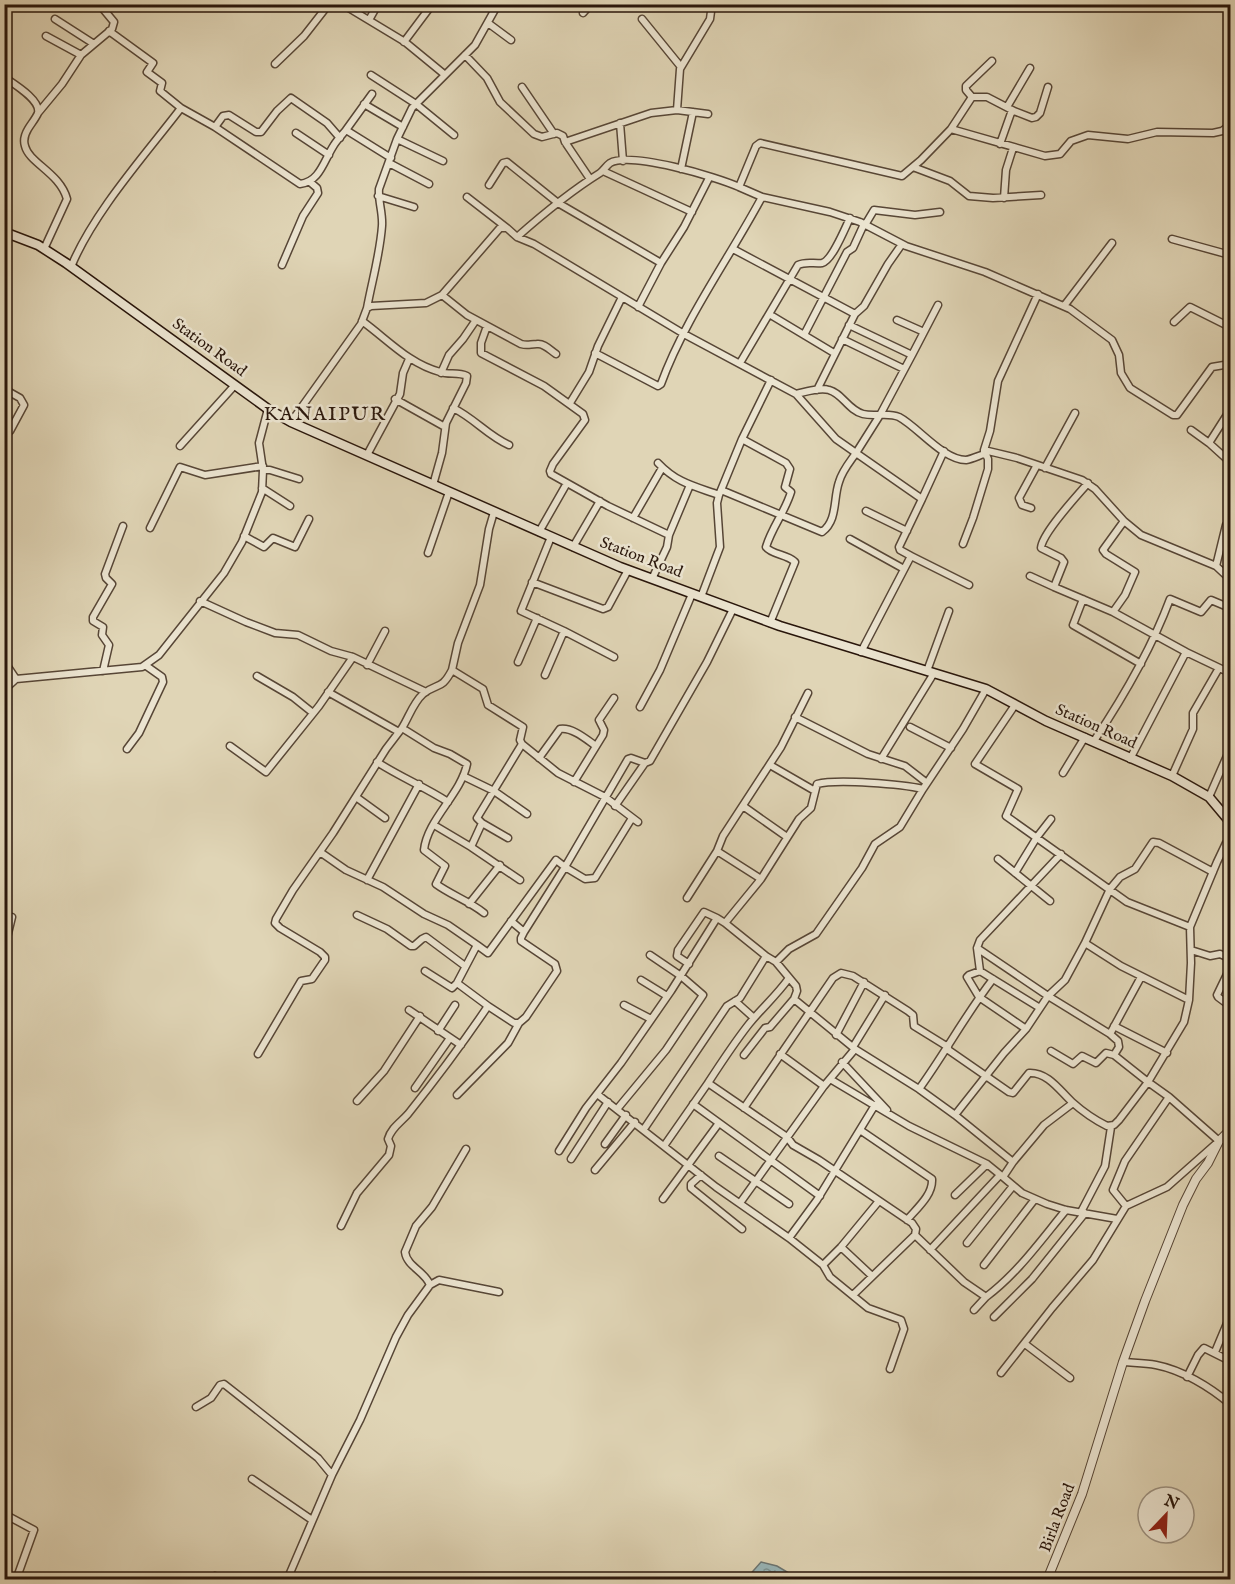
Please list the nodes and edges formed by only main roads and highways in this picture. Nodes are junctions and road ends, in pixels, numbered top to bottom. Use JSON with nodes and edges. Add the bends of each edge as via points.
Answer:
{"nodes":[{"id":1,"x":4,"y":232,"type":"edge"},
{"id":2,"x":1230,"y":822,"type":"edge"}],
"edges":[{"from":1,"to":2,"type":"main road","name":"Station Road","via":[[69,265],[291,422],[628,570],[770,623],[986,688],[1046,721],[1172,776],[1209,797]]}]}
